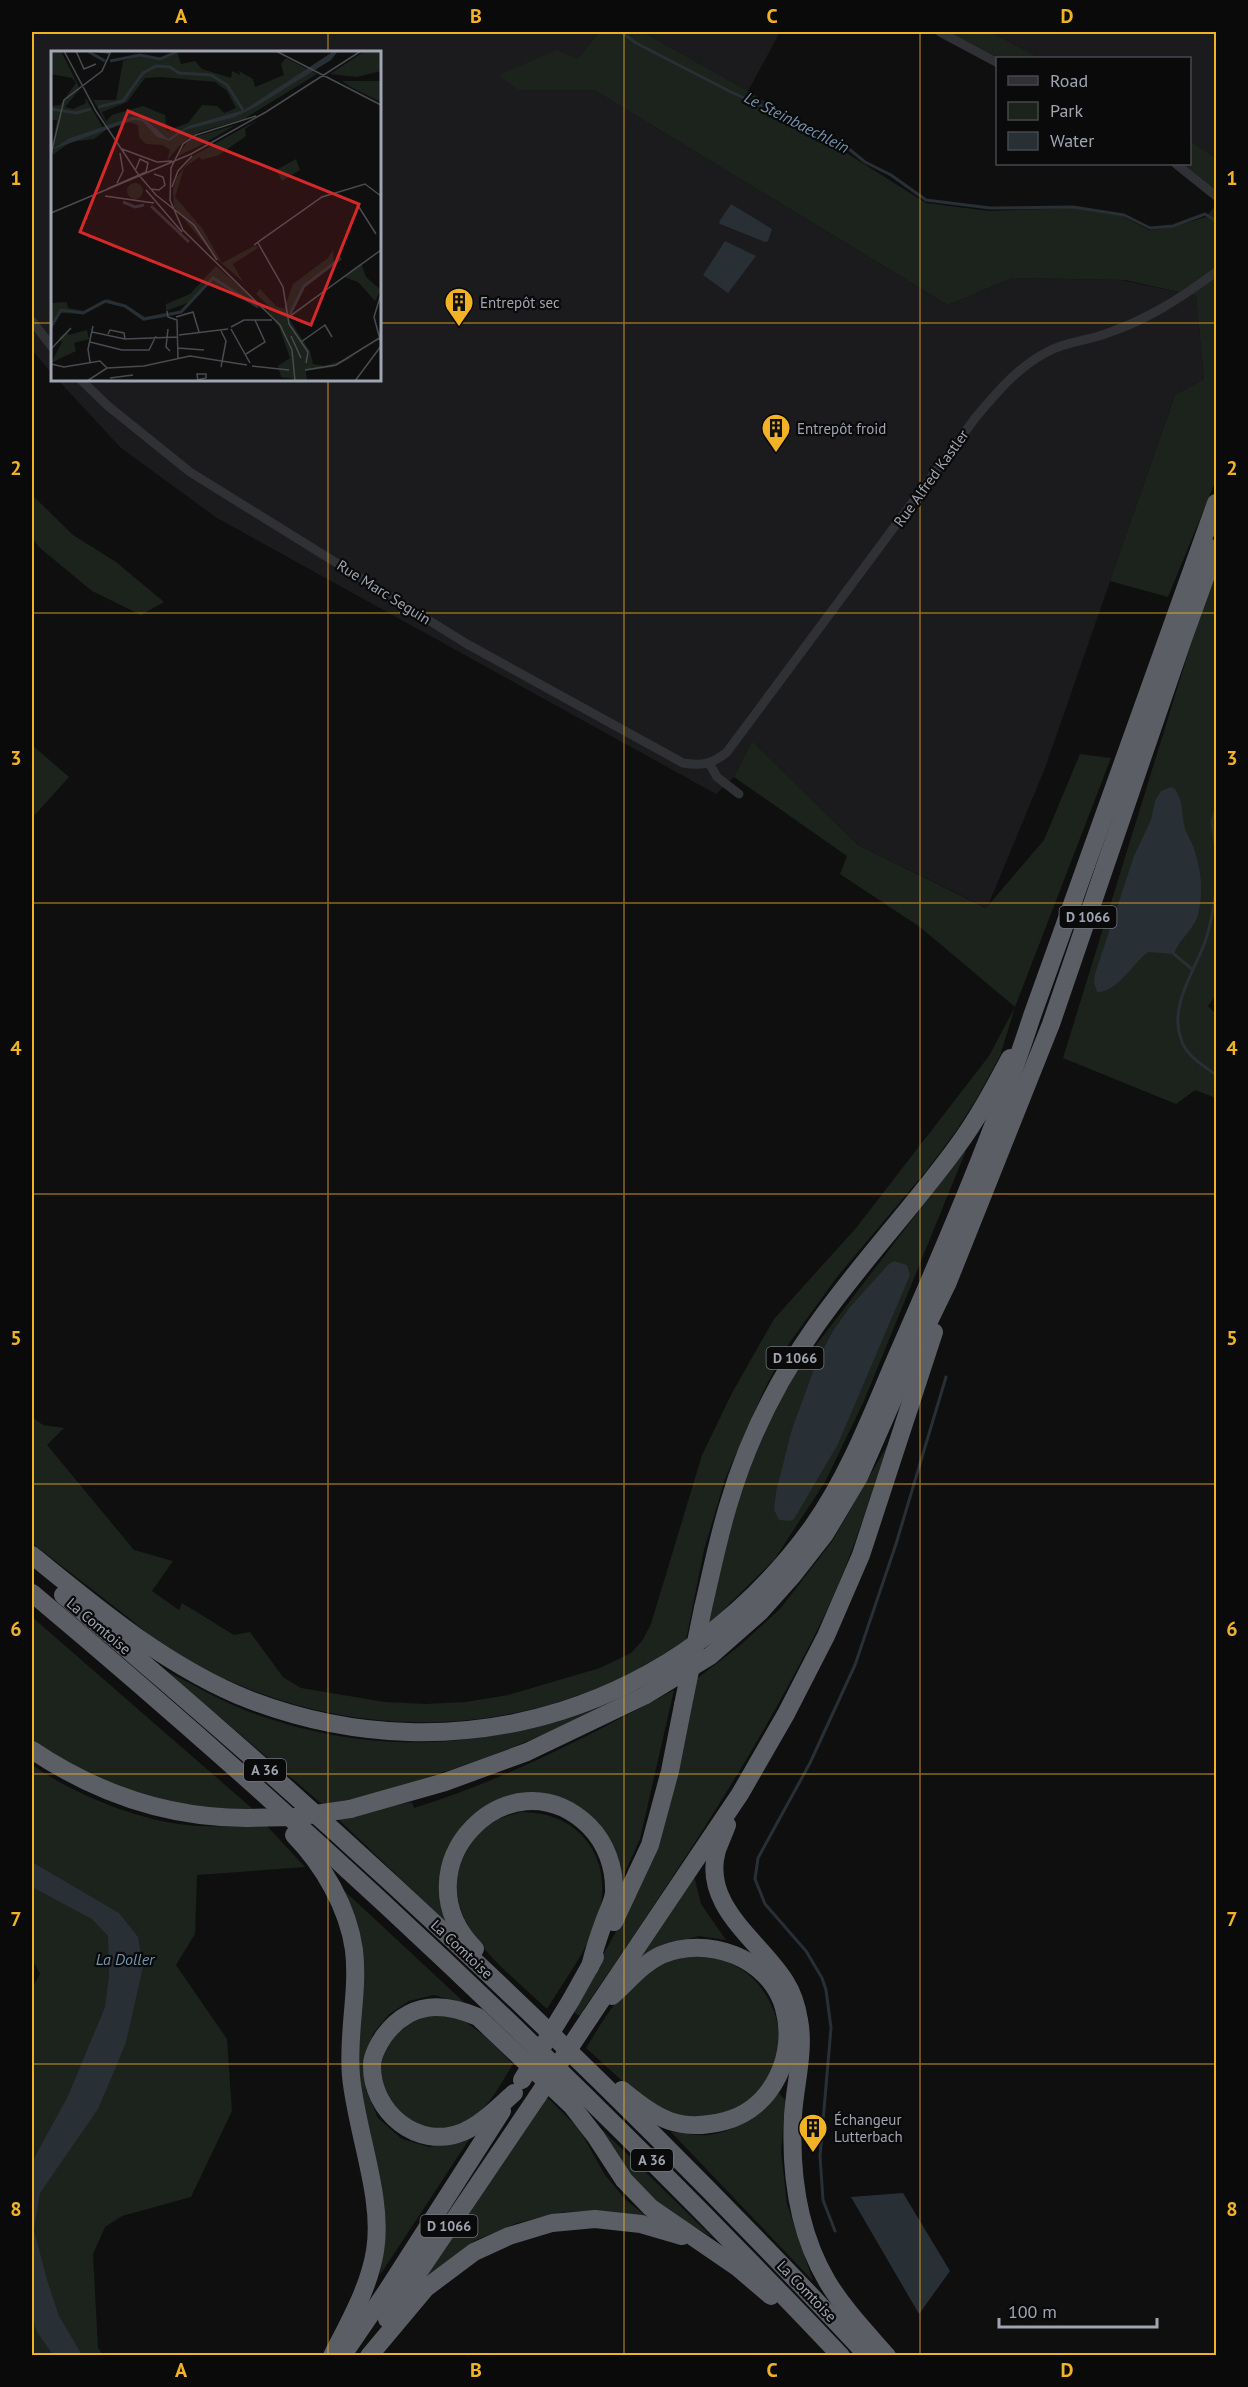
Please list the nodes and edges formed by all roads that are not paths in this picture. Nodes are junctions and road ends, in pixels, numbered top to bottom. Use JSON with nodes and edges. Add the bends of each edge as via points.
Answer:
{"nodes":[{"id":1,"x":940,"y":32,"type":"edge"},
{"id":2,"x":996,"y":62,"type":"edge"},
{"id":3,"x":1177,"y":165,"type":"edge"},
{"id":4,"x":1216,"y":196,"type":"edge"},
{"id":5,"x":1216,"y":272,"type":"edge"},
{"id":6,"x":32,"y":321,"type":"edge"},
{"id":7,"x":51,"y":346,"type":"edge"},
{"id":8,"x":82,"y":381,"type":"edge"},
{"id":9,"x":1216,"y":502,"type":"edge"},
{"id":10,"x":1216,"y":548,"type":"edge"},
{"id":11,"x":709,"y":764,"type":"junction"},
{"id":12,"x":740,"y":794,"type":"dead end"},
{"id":13,"x":1032,"y":1016,"type":"junction"},
{"id":14,"x":948,"y":1282,"type":"junction"},
{"id":15,"x":32,"y":1555,"type":"edge"},
{"id":16,"x":32,"y":1569,"type":"edge"},
{"id":17,"x":32,"y":1593,"type":"edge"},
{"id":18,"x":32,"y":1750,"type":"edge"},
{"id":19,"x":740,"y":1794,"type":"junction"},
{"id":20,"x":267,"y":1797,"type":"junction"},
{"id":21,"x":590,"y":1967,"type":"junction"},
{"id":22,"x":492,"y":1977,"type":"junction"},
{"id":23,"x":591,"y":2015,"type":"junction"},
{"id":24,"x":598,"y":2080,"type":"junction"},
{"id":25,"x":518,"y":2086,"type":"junction"},
{"id":26,"x":701,"y":2241,"type":"junction"},
{"id":27,"x":816,"y":2329,"type":"junction"},
{"id":28,"x":332,"y":2355,"type":"edge"},
{"id":29,"x":342,"y":2355,"type":"edge"},
{"id":30,"x":362,"y":2355,"type":"edge"},
{"id":31,"x":369,"y":2355,"type":"edge"},
{"id":32,"x":842,"y":2355,"type":"edge"},
{"id":33,"x":868,"y":2355,"type":"edge"},
{"id":34,"x":887,"y":2355,"type":"edge"}],
"edges":[{"from":1,"to":2,"type":"street"},
{"from":3,"to":4,"type":"street"},
{"from":5,"to":11,"type":"street","name":"Rue Alfred Kastler","via":[[1144,319],[1047,352],[1007,381],[976,417],[728,752]]},
{"from":6,"to":7,"type":"street"},
{"from":8,"to":11,"type":"street","name":"Rue Marc Seguin","via":[[190,472],[467,644],[683,763]]},
{"from":9,"to":13,"type":"highway","number":"D 1066"},
{"from":10,"to":14,"type":"highway","number":"D 1066","via":[[1051,1024]]},
{"from":11,"to":12,"type":"street","via":[[717,777]]},
{"from":13,"to":15,"type":"highway","via":[[1011,1084],[917,1311],[846,1471],[819,1516],[774,1575],[724,1622],[679,1657],[627,1686],[527,1721],[472,1731],[378,1729],[303,1716],[250,1699],[172,1660]]},
{"from":13,"to":21,"type":"highway","number":"D 1066","bridge":true,"via":[[958,1146],[818,1323],[772,1396],[728,1506],[650,1845]]},
{"from":14,"to":18,"type":"highway","bridge":true,"via":[[859,1477],[825,1534],[752,1620],[710,1656],[644,1696],[527,1752],[445,1782],[350,1809],[295,1817],[219,1818],[140,1802],[96,1787]]},
{"from":14,"to":19,"type":"highway","number":"D 1066","via":[[861,1555],[826,1636]]},
{"from":16,"to":22,"type":"highway","name":"La Comtoise","number":"A 36","via":[[279,1782]]},
{"from":17,"to":20,"type":"highway","name":"La Comtoise","number":"A 36"},
{"from":19,"to":23,"type":"highway","number":"D 1066"},
{"from":19,"to":34,"type":"highway","via":[[717,1852],[716,1881],[727,1911],[785,1981],[800,2020],[792,2144],[798,2207],[828,2282]]},
{"from":20,"to":27,"type":"highway","name":"La Comtoise","number":"A 36","via":[[570,2078]]},
{"from":20,"to":28,"type":"highway","via":[[332,1886],[354,1950],[351,2076],[375,2214],[375,2250],[369,2278]]},
{"from":21,"to":22,"type":"highway","via":[[614,1895],[609,1857],[582,1819],[556,1806],[526,1802],[481,1818],[459,1842],[448,1871],[448,1894],[454,1916],[468,1941],[487,1960]]},
{"from":21,"to":25,"type":"highway","number":"D 1066","bridge":true},
{"from":22,"to":24,"type":"highway","name":"La Comtoise","number":"A 36"},
{"from":23,"to":24,"type":"highway","via":[[642,1967],[682,1948],[698,1947],[729,1951],[752,1964],[774,1986],[784,2007],[788,2035],[784,2063],[764,2097],[733,2119],[713,2124],[669,2122],[655,2116],[618,2086]]},
{"from":23,"to":30,"type":"highway","number":"D 1066","bridge":true},
{"from":24,"to":33,"type":"highway","name":"La Comtoise","number":"A 36"},
{"from":25,"to":26,"type":"highway","via":[[483,2120],[462,2132],[430,2137],[413,2132],[387,2112],[375,2087],[372,2063],[393,2023],[414,2010],[440,2006],[458,2008],[477,2017],[572,2106],[624,2180],[651,2208]]},
{"from":25,"to":29,"type":"highway","number":"D 1066"},
{"from":26,"to":27,"type":"highway"},
{"from":26,"to":31,"type":"highway","via":[[641,2224],[595,2219],[552,2223],[509,2236],[474,2252],[426,2288]]},
{"from":27,"to":32,"type":"highway","name":"La Comtoise","number":"A 36"}]}
